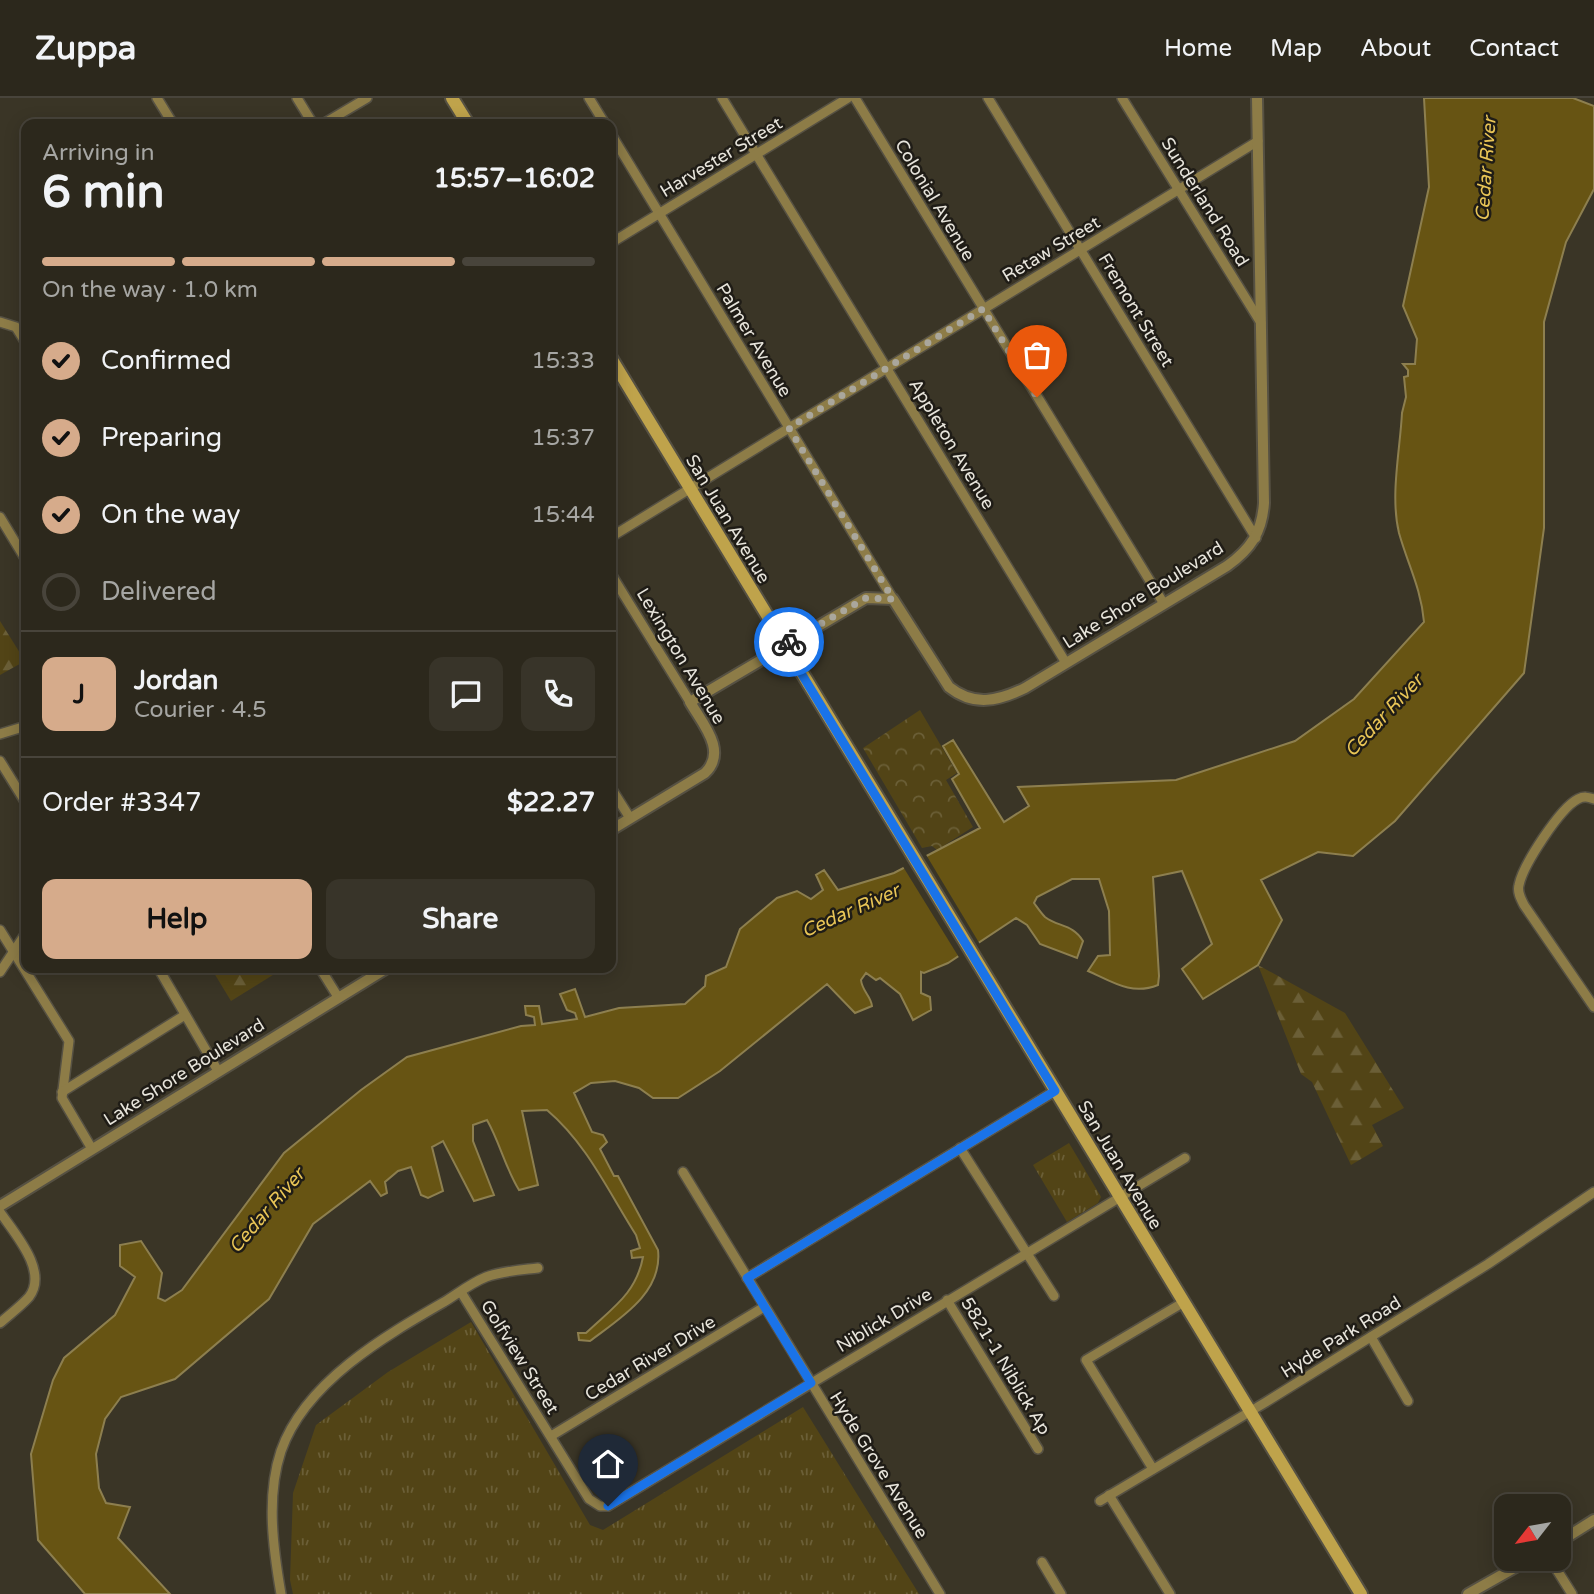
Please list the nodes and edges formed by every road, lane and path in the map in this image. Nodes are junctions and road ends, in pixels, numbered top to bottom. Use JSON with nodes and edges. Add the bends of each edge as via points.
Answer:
{"nodes":[{"id":1,"x":157,"y":98,"type":"edge"},
{"id":2,"x":297,"y":98,"type":"edge"},
{"id":3,"x":367,"y":98,"type":"edge"},
{"id":4,"x":452,"y":98,"type":"edge"},
{"id":5,"x":589,"y":98,"type":"edge"},
{"id":6,"x":722,"y":98,"type":"edge"},
{"id":7,"x":848,"y":98,"type":"edge"},
{"id":8,"x":855,"y":98,"type":"edge"},
{"id":9,"x":988,"y":98,"type":"edge"},
{"id":10,"x":1122,"y":98,"type":"edge"},
{"id":11,"x":1257,"y":98,"type":"edge"},
{"id":12,"x":170,"y":119,"type":"edge"},
{"id":13,"x":310,"y":119,"type":"edge"},
{"id":14,"x":331,"y":119,"type":"edge"},
{"id":15,"x":465,"y":119,"type":"edge"},
{"id":16,"x":602,"y":119,"type":"edge"},
{"id":17,"x":1258,"y":141,"type":"junction"},
{"id":18,"x":616,"y":142,"type":"edge"},
{"id":19,"x":756,"y":154,"type":"junction"},
{"id":20,"x":1178,"y":190,"type":"junction"},
{"id":21,"x":659,"y":214,"type":"junction"},
{"id":22,"x":616,"y":240,"type":"edge"},
{"id":23,"x":1081,"y":249,"type":"junction"},
{"id":24,"x":983,"y":309,"type":"junction"},
{"id":25,"x":4,"y":322,"type":"edge"},
{"id":26,"x":1261,"y":323,"type":"junction"},
{"id":27,"x":21,"y":335,"type":"edge"},
{"id":28,"x":616,"y":366,"type":"edge"},
{"id":29,"x":887,"y":368,"type":"junction"},
{"id":30,"x":789,"y":428,"type":"junction"},
{"id":31,"x":689,"y":489,"type":"junction"},
{"id":32,"x":0,"y":517,"type":"edge"},
{"id":33,"x":616,"y":534,"type":"edge"},
{"id":34,"x":1256,"y":538,"type":"junction"},
{"id":35,"x":21,"y":551,"type":"edge"},
{"id":36,"x":616,"y":582,"type":"edge"},
{"id":37,"x":893,"y":599,"type":"junction"},
{"id":38,"x":1164,"y":604,"type":"junction"},
{"id":39,"x":784,"y":645,"type":"junction"},
{"id":40,"x":1066,"y":663,"type":"junction"},
{"id":41,"x":690,"y":702,"type":"junction"},
{"id":42,"x":21,"y":728,"type":"edge"},
{"id":43,"x":0,"y":734,"type":"edge"},
{"id":44,"x":0,"y":761,"type":"edge"},
{"id":45,"x":21,"y":795,"type":"edge"},
{"id":46,"x":616,"y":796,"type":"edge"},
{"id":47,"x":1590,"y":798,"type":"edge"},
{"id":48,"x":629,"y":818,"type":"junction"},
{"id":49,"x":616,"y":827,"type":"edge"},
{"id":50,"x":0,"y":930,"type":"edge"},
{"id":51,"x":21,"y":940,"type":"edge"},
{"id":52,"x":13,"y":951,"type":"junction"},
{"id":53,"x":21,"y":964,"type":"edge"},
{"id":54,"x":0,"y":972,"type":"edge"},
{"id":55,"x":27,"y":973,"type":"edge"},
{"id":56,"x":161,"y":973,"type":"edge"},
{"id":57,"x":323,"y":973,"type":"edge"},
{"id":58,"x":379,"y":973,"type":"edge"},
{"id":59,"x":338,"y":997,"type":"junction"},
{"id":60,"x":1594,"y":1007,"type":"edge"},
{"id":61,"x":185,"y":1015,"type":"junction"},
{"id":62,"x":218,"y":1071,"type":"junction"},
{"id":63,"x":1055,"y":1091,"type":"junction"},
{"id":64,"x":62,"y":1092,"type":"junction"},
{"id":65,"x":960,"y":1148,"type":"junction"},
{"id":66,"x":92,"y":1149,"type":"junction"},
{"id":67,"x":1185,"y":1158,"type":"dead end"},
{"id":68,"x":683,"y":1172,"type":"dead end"},
{"id":69,"x":1594,"y":1192,"type":"edge"},
{"id":70,"x":1120,"y":1197,"type":"junction"},
{"id":71,"x":0,"y":1206,"type":"edge"},
{"id":72,"x":0,"y":1212,"type":"edge"},
{"id":73,"x":1024,"y":1253,"type":"junction"},
{"id":74,"x":538,"y":1268,"type":"dead end"},
{"id":75,"x":747,"y":1278,"type":"junction"},
{"id":76,"x":461,"y":1292,"type":"junction"},
{"id":77,"x":1054,"y":1296,"type":"dead end"},
{"id":78,"x":947,"y":1300,"type":"junction"},
{"id":79,"x":1184,"y":1302,"type":"junction"},
{"id":80,"x":764,"y":1307,"type":"junction"},
{"id":81,"x":0,"y":1323,"type":"edge"},
{"id":82,"x":1371,"y":1337,"type":"junction"},
{"id":83,"x":811,"y":1383,"type":"junction"},
{"id":84,"x":1408,"y":1401,"type":"dead end"},
{"id":85,"x":1250,"y":1412,"type":"junction"},
{"id":86,"x":551,"y":1436,"type":"junction"},
{"id":87,"x":1038,"y":1448,"type":"dead end"},
{"id":88,"x":1153,"y":1469,"type":"junction"},
{"id":89,"x":1109,"y":1495,"type":"junction"},
{"id":90,"x":1100,"y":1501,"type":"dead end"},
{"id":91,"x":600,"y":1506,"type":"joint"},
{"id":92,"x":1594,"y":1520,"type":"edge"},
{"id":93,"x":1572,"y":1534,"type":"edge"},
{"id":94,"x":1042,"y":1562,"type":"dead end"},
{"id":95,"x":1507,"y":1572,"type":"edge"},
{"id":96,"x":1558,"y":1572,"type":"edge"},
{"id":97,"x":281,"y":1594,"type":"edge"},
{"id":98,"x":940,"y":1594,"type":"edge"},
{"id":99,"x":1061,"y":1594,"type":"edge"},
{"id":100,"x":1170,"y":1594,"type":"edge"},
{"id":101,"x":1361,"y":1594,"type":"edge"},
{"id":102,"x":1468,"y":1594,"type":"edge"},
{"id":103,"x":1572,"y":1594,"type":"edge"}],
"edges":[{"from":1,"to":12,"type":"street"},
{"from":2,"to":13,"type":"street"},
{"from":3,"to":14,"type":"street"},
{"from":4,"to":15,"type":"main road"},
{"from":5,"to":16,"type":"street"},
{"from":6,"to":19,"type":"street","name":"Appleton Avenue"},
{"from":7,"to":19,"type":"street","name":"Harvester Street"},
{"from":8,"to":24,"type":"street","name":"Colonial Avenue"},
{"from":9,"to":23,"type":"street","name":"Fremont Street"},
{"from":10,"to":20,"type":"street","name":"Sunderland Road"},
{"from":11,"to":17,"type":"street"},
{"from":17,"to":20,"type":"street","name":"Retaw Street"},
{"from":17,"to":26,"type":"street"},
{"from":18,"to":21,"type":"street","name":"Palmer Avenue"},
{"from":19,"to":21,"type":"street","name":"Harvester Street"},
{"from":19,"to":29,"type":"street","name":"Appleton Avenue"},
{"from":20,"to":23,"type":"street","name":"Retaw Street"},
{"from":20,"to":26,"type":"street","name":"Sunderland Road"},
{"from":21,"to":22,"type":"street","name":"Harvester Street"},
{"from":21,"to":30,"type":"street","name":"Palmer Avenue"},
{"from":23,"to":24,"type":"street","name":"Retaw Street"},
{"from":23,"to":34,"type":"street","name":"Fremont Street"},
{"from":24,"to":29,"type":"street","name":"Retaw Street"},
{"from":24,"to":38,"type":"street","name":"Colonial Avenue"},
{"from":25,"to":27,"type":"street"},
{"from":26,"to":34,"type":"street","via":[[1264,503]]},
{"from":28,"to":31,"type":"main road","name":"San Juan Avenue"},
{"from":29,"to":30,"type":"street","name":"Retaw Street"},
{"from":29,"to":40,"type":"street","name":"Appleton Avenue"},
{"from":30,"to":31,"type":"street","name":"Retaw Street"},
{"from":30,"to":37,"type":"street","name":"Palmer Avenue"},
{"from":31,"to":33,"type":"street","name":"Retaw Street"},
{"from":31,"to":39,"type":"main road","name":"San Juan Avenue"},
{"from":32,"to":35,"type":"street"},
{"from":34,"to":38,"type":"street","name":"Lake Shore Boulevard","via":[[1236,559]]},
{"from":36,"to":41,"type":"street","name":"Lexington Avenue"},
{"from":37,"to":39,"type":"street","via":[[866,598]]},
{"from":37,"to":40,"type":"street","name":"Lake Shore Boulevard","via":[[940,677],[951,689],[972,699],[984,702],[1008,696]]},
{"from":38,"to":40,"type":"street","name":"Lake Shore Boulevard"},
{"from":39,"to":41,"type":"street"},
{"from":39,"to":63,"type":"main road","name":"San Juan Avenue"},
{"from":41,"to":48,"type":"street","name":"Lexington Avenue","via":[[712,741],[715,758],[705,773]]},
{"from":42,"to":43,"type":"street"},
{"from":44,"to":45,"type":"street"},
{"from":46,"to":48,"type":"street"},
{"from":47,"to":60,"type":"street","via":[[1577,799],[1557,820],[1521,877],[1518,890]]},
{"from":48,"to":49,"type":"street"},
{"from":50,"to":52,"type":"street"},
{"from":51,"to":52,"type":"street"},
{"from":52,"to":53,"type":"street"},
{"from":52,"to":54,"type":"street"},
{"from":55,"to":64,"type":"street","via":[[69,1041]]},
{"from":56,"to":61,"type":"street"},
{"from":57,"to":59,"type":"street"},
{"from":58,"to":59,"type":"street","name":"Lake Shore Boulevard"},
{"from":59,"to":62,"type":"street","name":"Lake Shore Boulevard"},
{"from":61,"to":62,"type":"street"},
{"from":61,"to":64,"type":"street"},
{"from":62,"to":66,"type":"street","name":"Lake Shore Boulevard"},
{"from":63,"to":65,"type":"street"},
{"from":63,"to":70,"type":"main road","name":"San Juan Avenue"},
{"from":64,"to":66,"type":"street","via":[[66,1108]]},
{"from":65,"to":73,"type":"street"},
{"from":65,"to":75,"type":"street"},
{"from":66,"to":71,"type":"street","name":"Lake Shore Boulevard"},
{"from":67,"to":70,"type":"street","name":"Niblick Drive"},
{"from":68,"to":75,"type":"street","name":"Hyde Grove Avenue"},
{"from":69,"to":82,"type":"street","name":"Hyde Park Road"},
{"from":70,"to":73,"type":"street","name":"Niblick Drive"},
{"from":70,"to":79,"type":"main road","name":"San Juan Avenue"},
{"from":72,"to":81,"type":"street","via":[[31,1260],[36,1281],[28,1298]]},
{"from":73,"to":77,"type":"street"},
{"from":73,"to":78,"type":"street","name":"Niblick Drive"},
{"from":74,"to":76,"type":"street","via":[[486,1277]]},
{"from":75,"to":80,"type":"street","name":"Hyde Grove Avenue"},
{"from":76,"to":86,"type":"street","name":"Golfview Street"},
{"from":76,"to":97,"type":"street","via":[[358,1356],[322,1390],[292,1430],[281,1452],[272,1507]]},
{"from":78,"to":83,"type":"street","name":"Niblick Drive"},
{"from":78,"to":87,"type":"street","name":"5821-1 Niblick Ap"},
{"from":79,"to":85,"type":"main road","name":"San Juan Avenue"},
{"from":79,"to":88,"type":"street","via":[[1086,1360]]},
{"from":80,"to":83,"type":"street","name":"Hyde Grove Avenue"},
{"from":80,"to":86,"type":"street","name":"Cedar River Drive"},
{"from":82,"to":84,"type":"street"},
{"from":82,"to":85,"type":"street","name":"Hyde Park Road"},
{"from":83,"to":91,"type":"street","name":"Niblick Drive","via":[[608,1506]]},
{"from":83,"to":98,"type":"street","name":"Hyde Grove Avenue"},
{"from":85,"to":88,"type":"street","name":"Hyde Park Road"},
{"from":85,"to":101,"type":"main road","name":"San Juan Avenue"},
{"from":86,"to":91,"type":"street","name":"Golfview Street","via":[[589,1499]]},
{"from":88,"to":89,"type":"street","name":"Hyde Park Road"},
{"from":89,"to":90,"type":"street","name":"Hyde Park Road"},
{"from":89,"to":100,"type":"street"},
{"from":92,"to":93,"type":"street"},
{"from":94,"to":99,"type":"street"},
{"from":95,"to":102,"type":"street"},
{"from":96,"to":103,"type":"street"}]}
